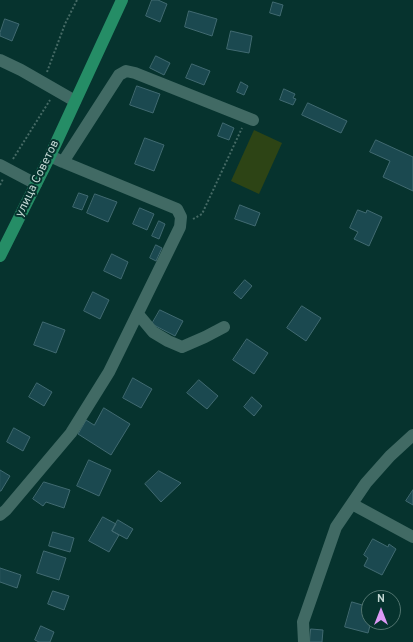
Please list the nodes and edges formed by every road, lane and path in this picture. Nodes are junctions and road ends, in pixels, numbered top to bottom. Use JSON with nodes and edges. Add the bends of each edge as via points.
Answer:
{"nodes":[{"id":1,"x":77,"y":0,"type":"edge"},
{"id":2,"x":122,"y":0,"type":"edge"},
{"id":3,"x":0,"y":60,"type":"edge"},
{"id":4,"x":43,"y":83,"type":"junction"},
{"id":5,"x":56,"y":90,"type":"junction"},
{"id":6,"x":75,"y":101,"type":"junction"},
{"id":7,"x":250,"y":119,"type":"joint"},
{"id":8,"x":50,"y":156,"type":"junction"},
{"id":9,"x":63,"y":162,"type":"junction"},
{"id":10,"x":3,"y":166,"type":"edge"},
{"id":11,"x":36,"y":184,"type":"junction"},
{"id":12,"x":0,"y":185,"type":"edge"},
{"id":13,"x":180,"y":227,"type":"junction"},
{"id":14,"x":0,"y":256,"type":"edge"},
{"id":15,"x":138,"y":314,"type":"junction"},
{"id":16,"x":224,"y":327,"type":"dead end"},
{"id":17,"x":413,"y":435,"type":"edge"},
{"id":18,"x":352,"y":504,"type":"junction"},
{"id":19,"x":0,"y":515,"type":"edge"},
{"id":20,"x":413,"y":537,"type":"edge"},
{"id":21,"x":304,"y":642,"type":"edge"}],
"edges":[{"from":1,"to":4,"type":"path","via":[[65,24]]},
{"from":2,"to":6,"type":"main road","name":"улица Советов"},
{"from":3,"to":4,"type":"street"},
{"from":4,"to":5,"type":"street"},
{"from":5,"to":6,"type":"street"},
{"from":5,"to":10,"type":"path"},
{"from":6,"to":8,"type":"main road","name":"улица Советов"},
{"from":7,"to":9,"type":"street","via":[[126,71],[119,75]]},
{"from":7,"to":13,"type":"path","via":[[202,214]]},
{"from":8,"to":9,"type":"street"},
{"from":8,"to":11,"type":"main road","name":"улица Советов"},
{"from":9,"to":13,"type":"street","via":[[177,209],[181,217]]},
{"from":10,"to":11,"type":"street"},
{"from":10,"to":12,"type":"path"},
{"from":11,"to":14,"type":"main road","name":"улица Советов"},
{"from":13,"to":15,"type":"street"},
{"from":15,"to":16,"type":"street","via":[[153,332],[182,347]]},
{"from":15,"to":19,"type":"street","via":[[109,372],[71,433]]},
{"from":17,"to":18,"type":"street","via":[[366,483]]},
{"from":18,"to":20,"type":"street"},
{"from":18,"to":21,"type":"street","via":[[333,534],[303,622]]}]}
